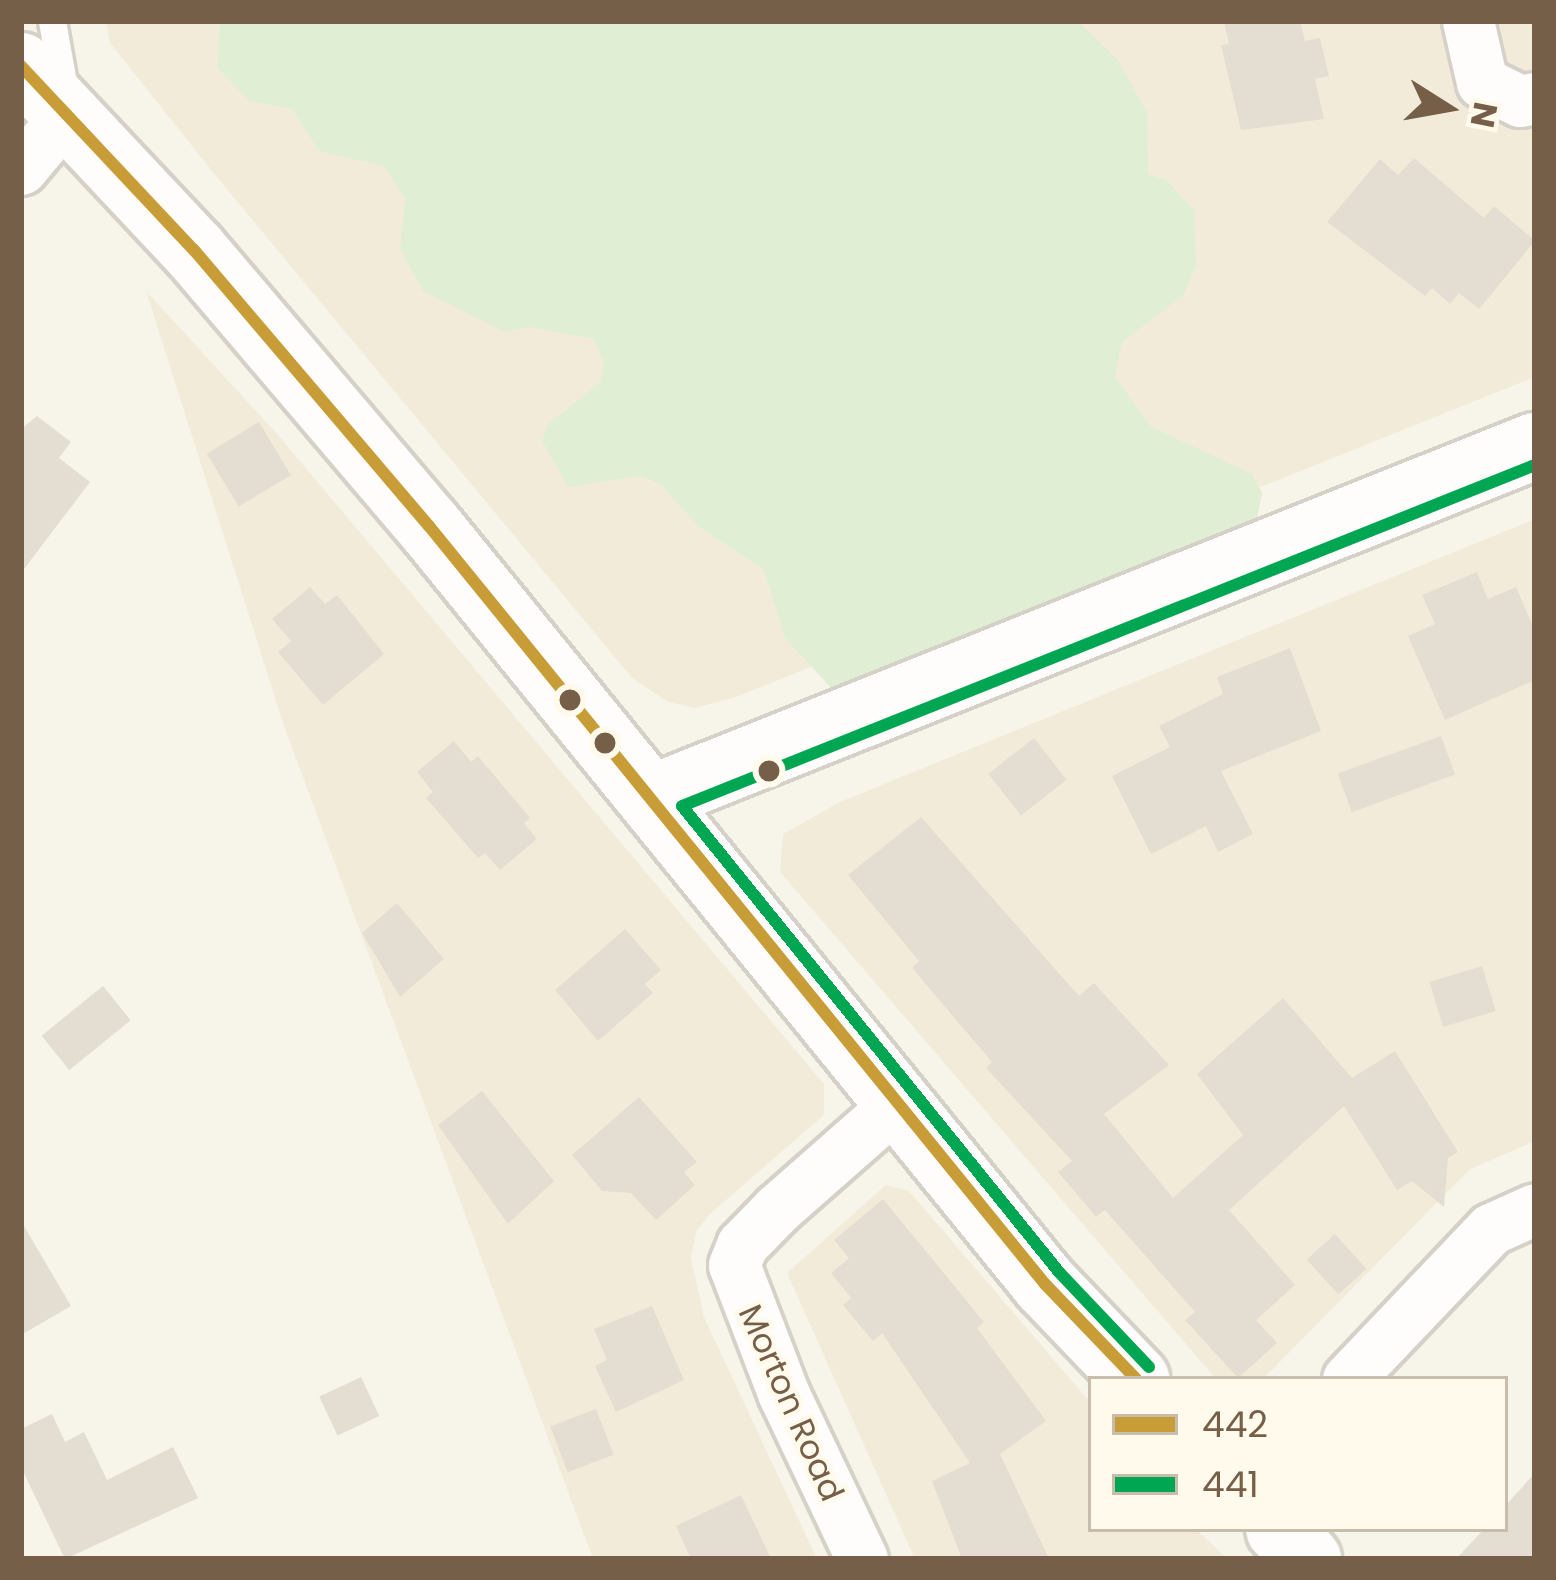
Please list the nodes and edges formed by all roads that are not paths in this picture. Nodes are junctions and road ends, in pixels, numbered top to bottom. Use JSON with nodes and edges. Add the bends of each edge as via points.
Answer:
{"nodes":[{"id":1,"x":52,"y":21,"type":"edge"},
{"id":2,"x":1468,"y":21,"type":"edge"},
{"id":3,"x":21,"y":66,"type":"edge"},
{"id":4,"x":1535,"y":98,"type":"edge"},
{"id":5,"x":68,"y":113,"type":"junction"},
{"id":6,"x":21,"y":169,"type":"edge"},
{"id":7,"x":1535,"y":446,"type":"edge"},
{"id":8,"x":653,"y":798,"type":"junction"},
{"id":9,"x":902,"y":1099,"type":"junction"},
{"id":10,"x":1535,"y":1209,"type":"edge"},
{"id":11,"x":1133,"y":1376,"type":"edge"},
{"id":12,"x":1351,"y":1376,"type":"edge"},
{"id":13,"x":1282,"y":1532,"type":"edge"},
{"id":14,"x":862,"y":1559,"type":"edge"},
{"id":15,"x":1308,"y":1559,"type":"edge"}],
"edges":[{"from":1,"to":5,"type":"lane"},
{"from":2,"to":4,"type":"street","via":[[1482,82],[1520,101]]},
{"from":3,"to":5,"type":"main road"},
{"from":5,"to":6,"type":"street"},
{"from":5,"to":8,"type":"main road","via":[[194,250]]},
{"from":7,"to":8,"type":"main road"},
{"from":8,"to":9,"type":"main road"},
{"from":9,"to":11,"type":"main road","via":[[1045,1284]]},
{"from":9,"to":14,"type":"street","name":"Morton Road","via":[[777,1209],[734,1265]]},
{"from":10,"to":12,"type":"street","via":[[1491,1229]]},
{"from":13,"to":15,"type":"main road"}]}
